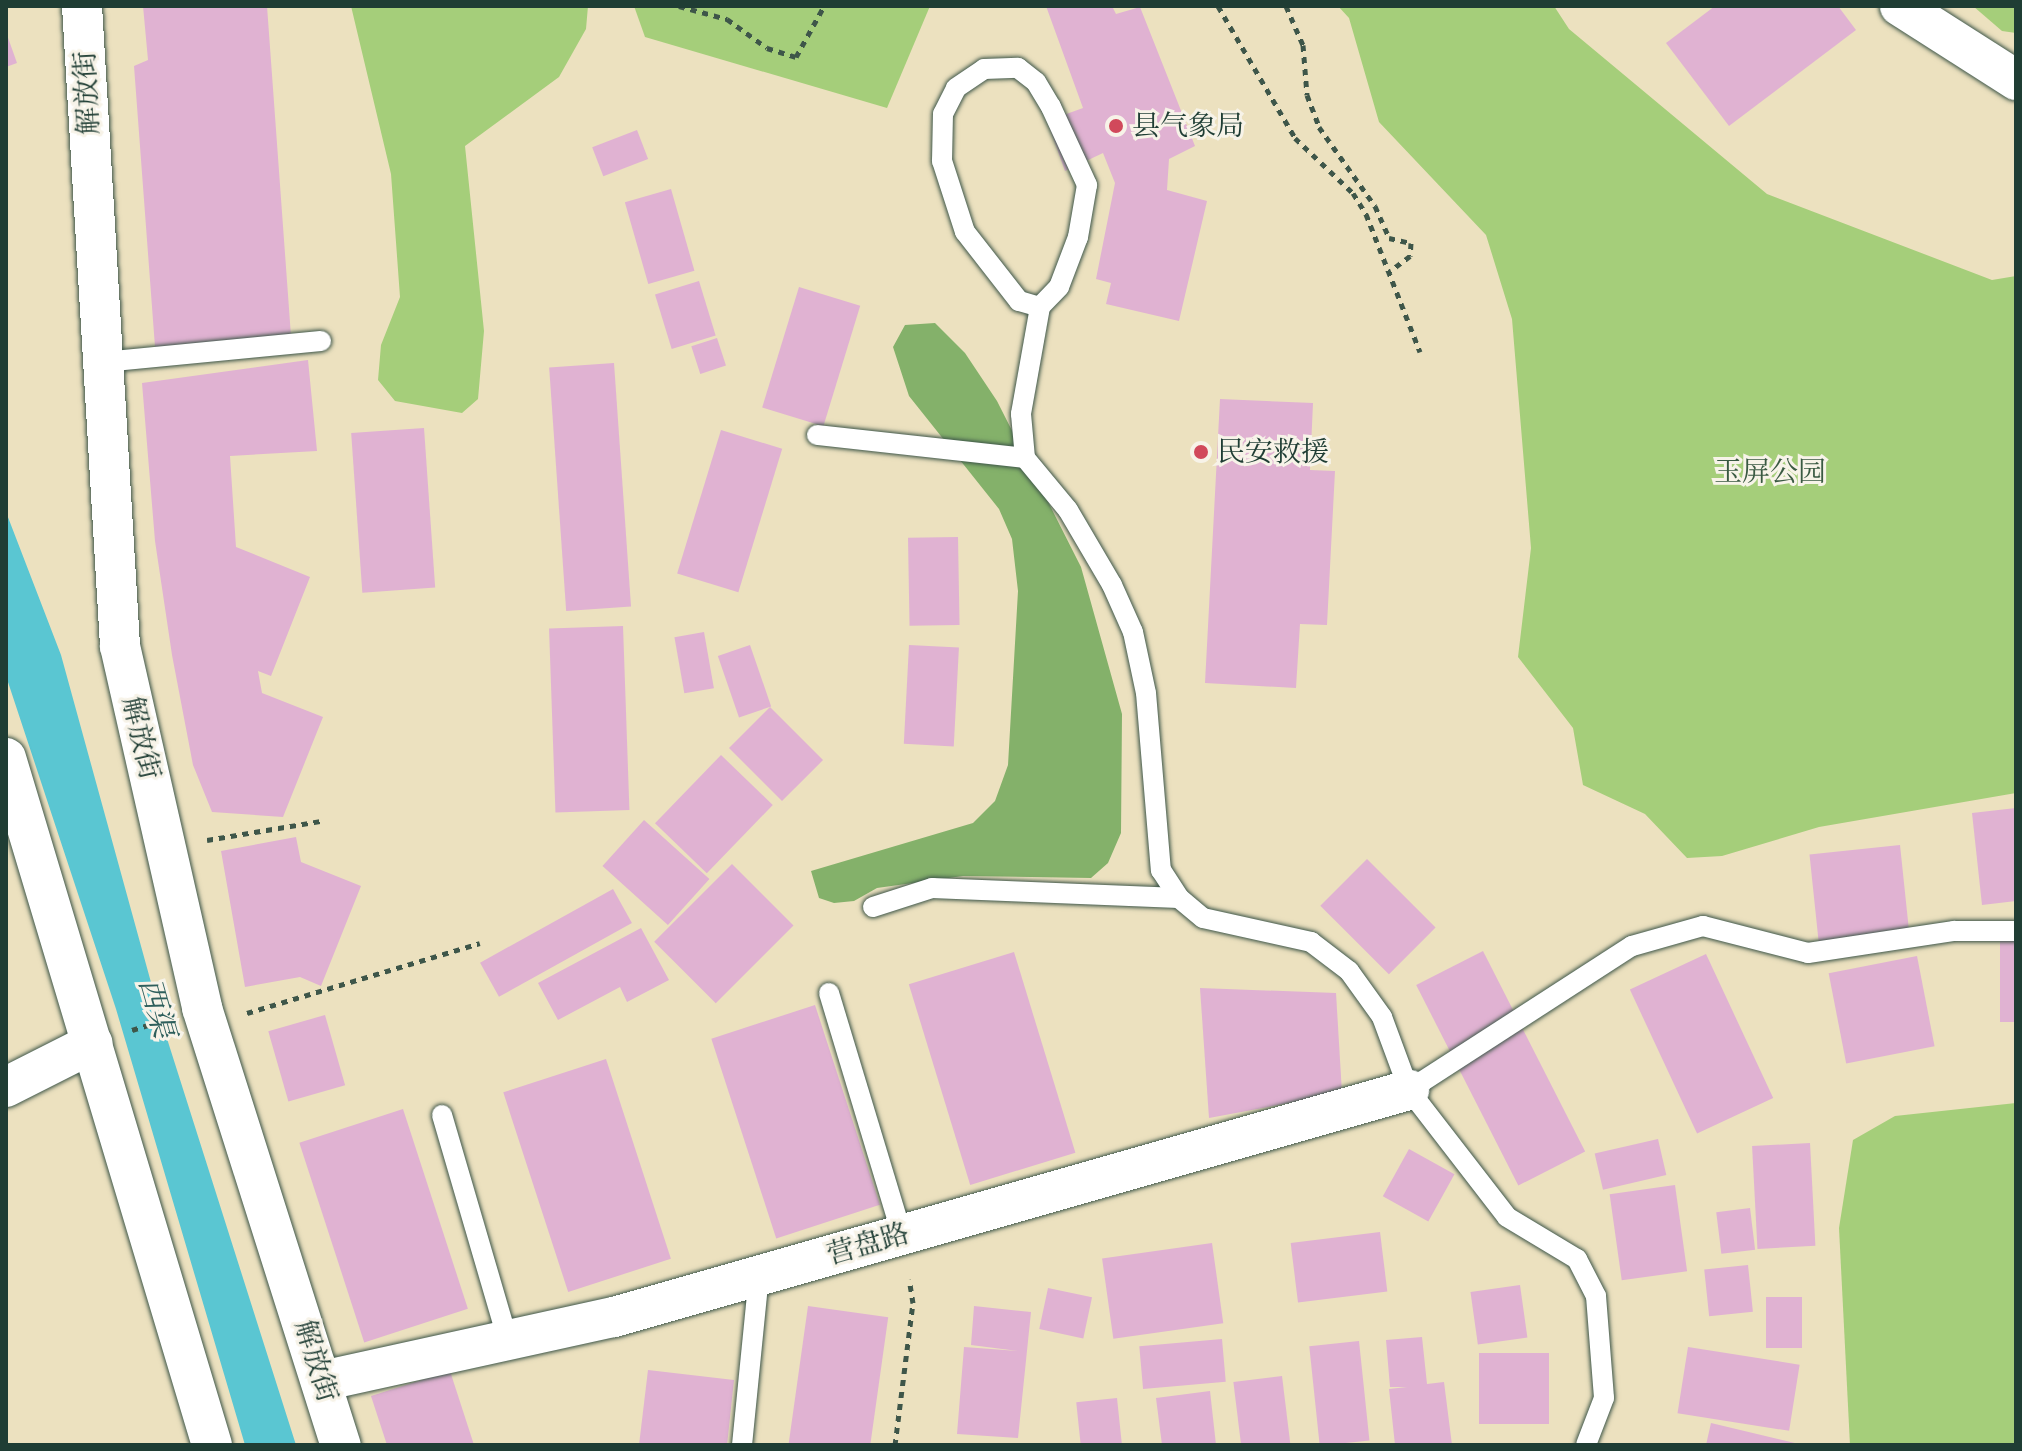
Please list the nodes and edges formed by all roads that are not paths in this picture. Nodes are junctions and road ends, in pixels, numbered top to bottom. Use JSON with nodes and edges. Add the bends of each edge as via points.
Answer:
{"nodes":[{"id":1,"x":82,"y":6,"type":"edge"},
{"id":2,"x":1900,"y":6,"type":"edge"},
{"id":3,"x":2016,"y":80,"type":"edge"},
{"id":4,"x":1040,"y":307,"type":"junction"},
{"id":5,"x":321,"y":341,"type":"dead end"},
{"id":6,"x":103,"y":362,"type":"junction"},
{"id":7,"x":817,"y":435,"type":"dead end"},
{"id":8,"x":1025,"y":458,"type":"junction"},
{"id":9,"x":6,"y":758,"type":"edge"},
{"id":10,"x":1179,"y":898,"type":"junction"},
{"id":11,"x":873,"y":907,"type":"dead end"},
{"id":12,"x":2016,"y":931,"type":"edge"},
{"id":13,"x":829,"y":993,"type":"dead end"},
{"id":14,"x":93,"y":1043,"type":"junction"},
{"id":15,"x":6,"y":1087,"type":"edge"},
{"id":16,"x":1409,"y":1090,"type":"junction"},
{"id":17,"x":442,"y":1115,"type":"dead end"},
{"id":18,"x":902,"y":1235,"type":"junction"},
{"id":19,"x":759,"y":1275,"type":"junction"},
{"id":20,"x":508,"y":1340,"type":"junction"},
{"id":21,"x":322,"y":1381,"type":"junction"},
{"id":22,"x":212,"y":1445,"type":"edge"},
{"id":23,"x":341,"y":1445,"type":"edge"},
{"id":24,"x":742,"y":1445,"type":"edge"},
{"id":25,"x":1586,"y":1445,"type":"edge"}],
"edges":[{"from":1,"to":6,"type":"street","name":"解放街"},
{"from":2,"to":3,"type":"street"},
{"from":4,"to":4,"type":"lane","via":[[1059,287],[1078,237],[1087,185],[1036,82],[1018,68],[984,69],[956,88],[943,114],[942,161],[965,232],[1019,301]]},
{"from":4,"to":8,"type":"lane","via":[[1021,414]]},
{"from":5,"to":6,"type":"lane"},
{"from":6,"to":21,"type":"street","name":"解放街","via":[[120,646],[205,1016]]},
{"from":7,"to":8,"type":"lane"},
{"from":8,"to":10,"type":"lane","via":[[1068,510],[1133,632],[1146,693],[1161,870]]},
{"from":9,"to":14,"type":"street"},
{"from":10,"to":11,"type":"lane","via":[[932,888]]},
{"from":10,"to":16,"type":"lane","via":[[1203,918],[1311,942],[1349,971],[1382,1017]]},
{"from":12,"to":16,"type":"lane","via":[[1954,931],[1808,953],[1703,926],[1632,946]]},
{"from":13,"to":18,"type":"lane"},
{"from":14,"to":15,"type":"street"},
{"from":14,"to":22,"type":"street"},
{"from":16,"to":18,"type":"street","name":"营盘路"},
{"from":16,"to":25,"type":"lane","via":[[1507,1217],[1577,1259],[1596,1296],[1604,1398]]},
{"from":17,"to":20,"type":"lane"},
{"from":18,"to":19,"type":"street","name":"营盘路"},
{"from":19,"to":20,"type":"street","name":"营盘路"},
{"from":19,"to":24,"type":"lane"},
{"from":20,"to":21,"type":"street","name":"营盘路"},
{"from":21,"to":23,"type":"street","name":"解放街"}]}
